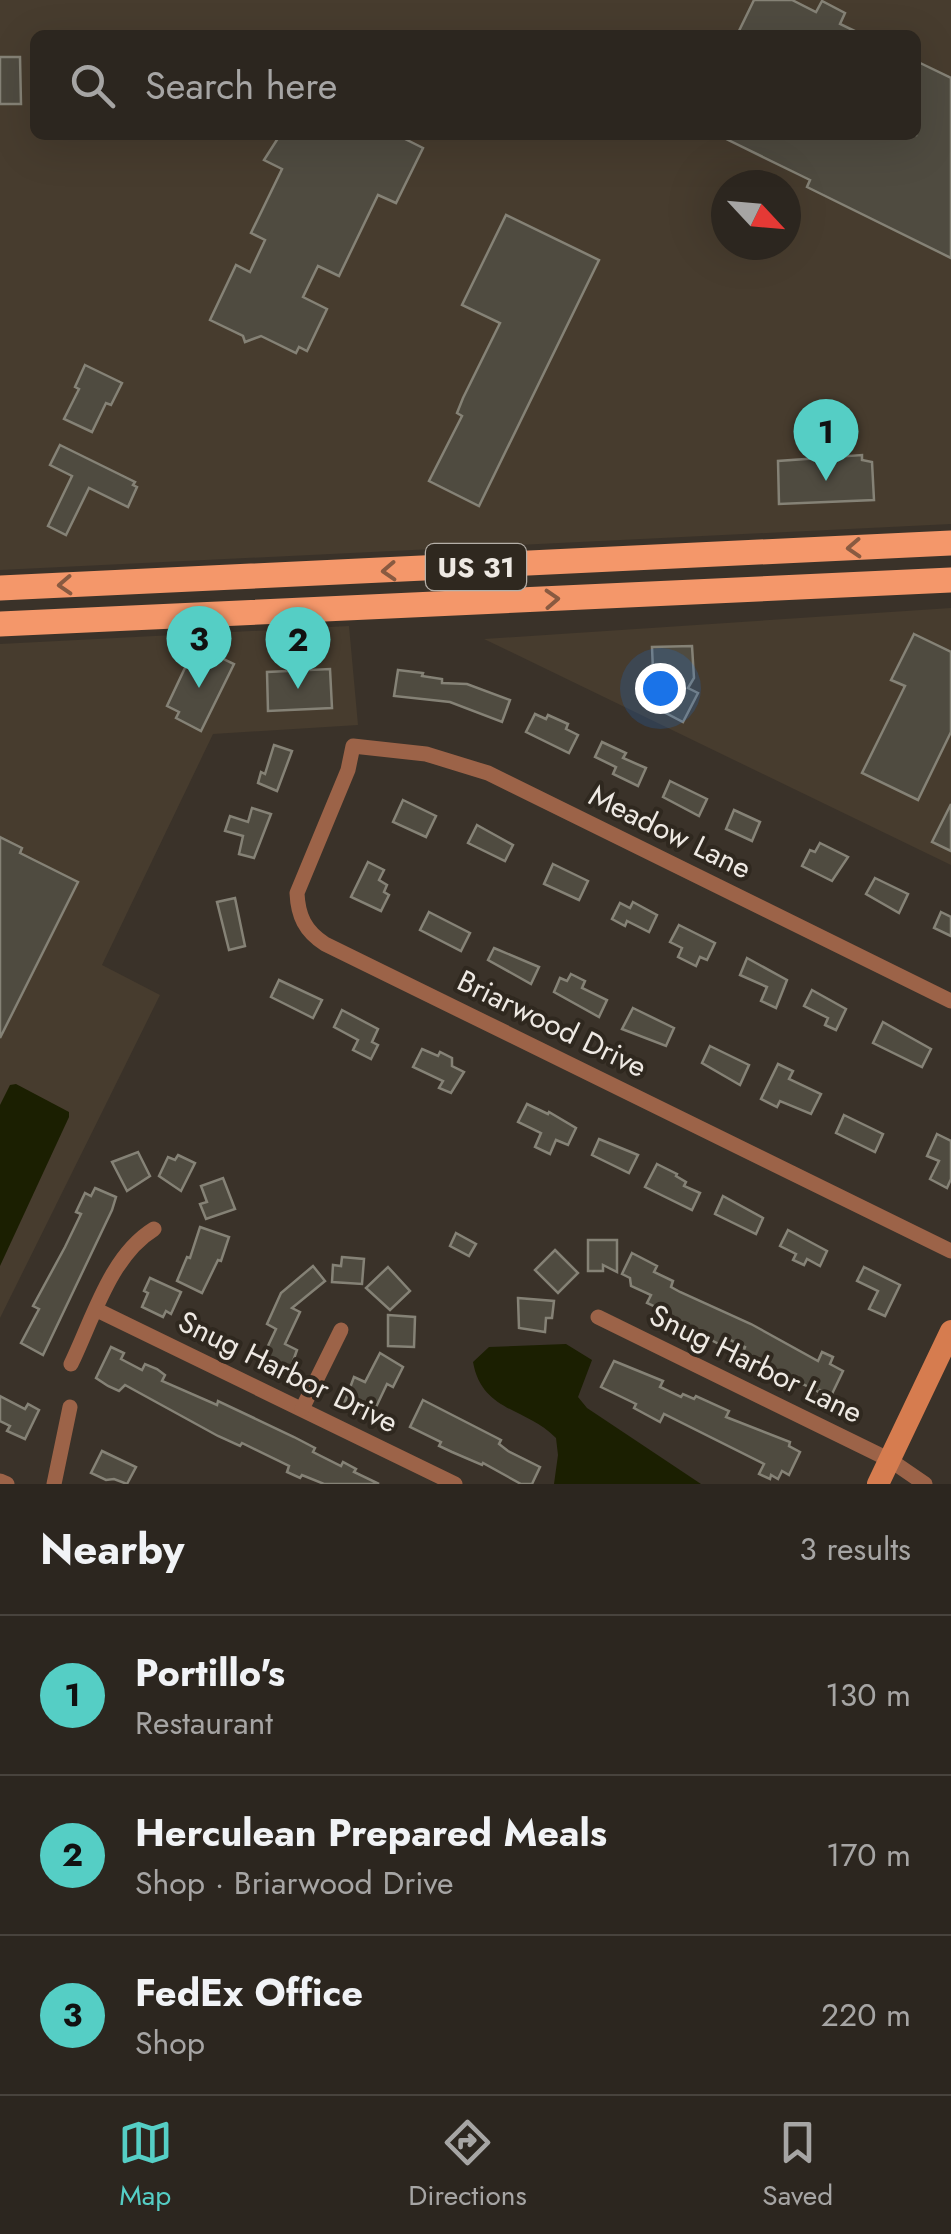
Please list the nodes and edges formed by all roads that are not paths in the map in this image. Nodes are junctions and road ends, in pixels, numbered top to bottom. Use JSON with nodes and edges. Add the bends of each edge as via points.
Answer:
{"nodes":[{"id":1,"x":951,"y":543,"type":"edge"},
{"id":2,"x":951,"y":580,"type":"edge"},
{"id":3,"x":0,"y":588,"type":"edge"},
{"id":4,"x":0,"y":624,"type":"edge"},
{"id":5,"x":353,"y":746,"type":"joint"},
{"id":6,"x":951,"y":1001,"type":"edge"},
{"id":7,"x":154,"y":1229,"type":"dead end"},
{"id":8,"x":951,"y":1251,"type":"edge"},
{"id":9,"x":97,"y":1310,"type":"junction"},
{"id":10,"x":598,"y":1317,"type":"dead end"},
{"id":11,"x":341,"y":1330,"type":"dead end"},
{"id":12,"x":951,"y":1332,"type":"edge"},
{"id":13,"x":71,"y":1364,"type":"dead end"},
{"id":14,"x":70,"y":1407,"type":"dead end"},
{"id":15,"x":302,"y":1409,"type":"junction"},
{"id":16,"x":890,"y":1460,"type":"junction"},
{"id":17,"x":0,"y":1480,"type":"edge"},
{"id":18,"x":7,"y":1484,"type":"edge"},
{"id":19,"x":54,"y":1484,"type":"edge"},
{"id":20,"x":455,"y":1484,"type":"edge"},
{"id":21,"x":878,"y":1484,"type":"edge"},
{"id":22,"x":925,"y":1484,"type":"edge"}],
"edges":[{"from":1,"to":3,"type":"main road","number":"US 31","one_way":true},
{"from":4,"to":2,"type":"main road","number":"US 31","one_way":true},
{"from":5,"to":6,"type":"street","name":"Meadow Lane","via":[[413,751],[488,773]]},
{"from":5,"to":8,"type":"street","name":"Briarwood Drive","via":[[297,893],[299,913],[314,936]]},
{"from":7,"to":9,"type":"street","via":[[123,1258]]},
{"from":9,"to":13,"type":"street"},
{"from":9,"to":15,"type":"street","name":"Snug Harbor Drive"},
{"from":10,"to":16,"type":"street","name":"Snug Harbor Lane"},
{"from":11,"to":15,"type":"street"},
{"from":12,"to":16,"type":"main road"},
{"from":14,"to":19,"type":"street"},
{"from":15,"to":20,"type":"street","name":"Snug Harbor Drive"},
{"from":16,"to":21,"type":"main road"},
{"from":16,"to":22,"type":"street","name":"Snug Harbor Lane"},
{"from":17,"to":18,"type":"street"}]}
